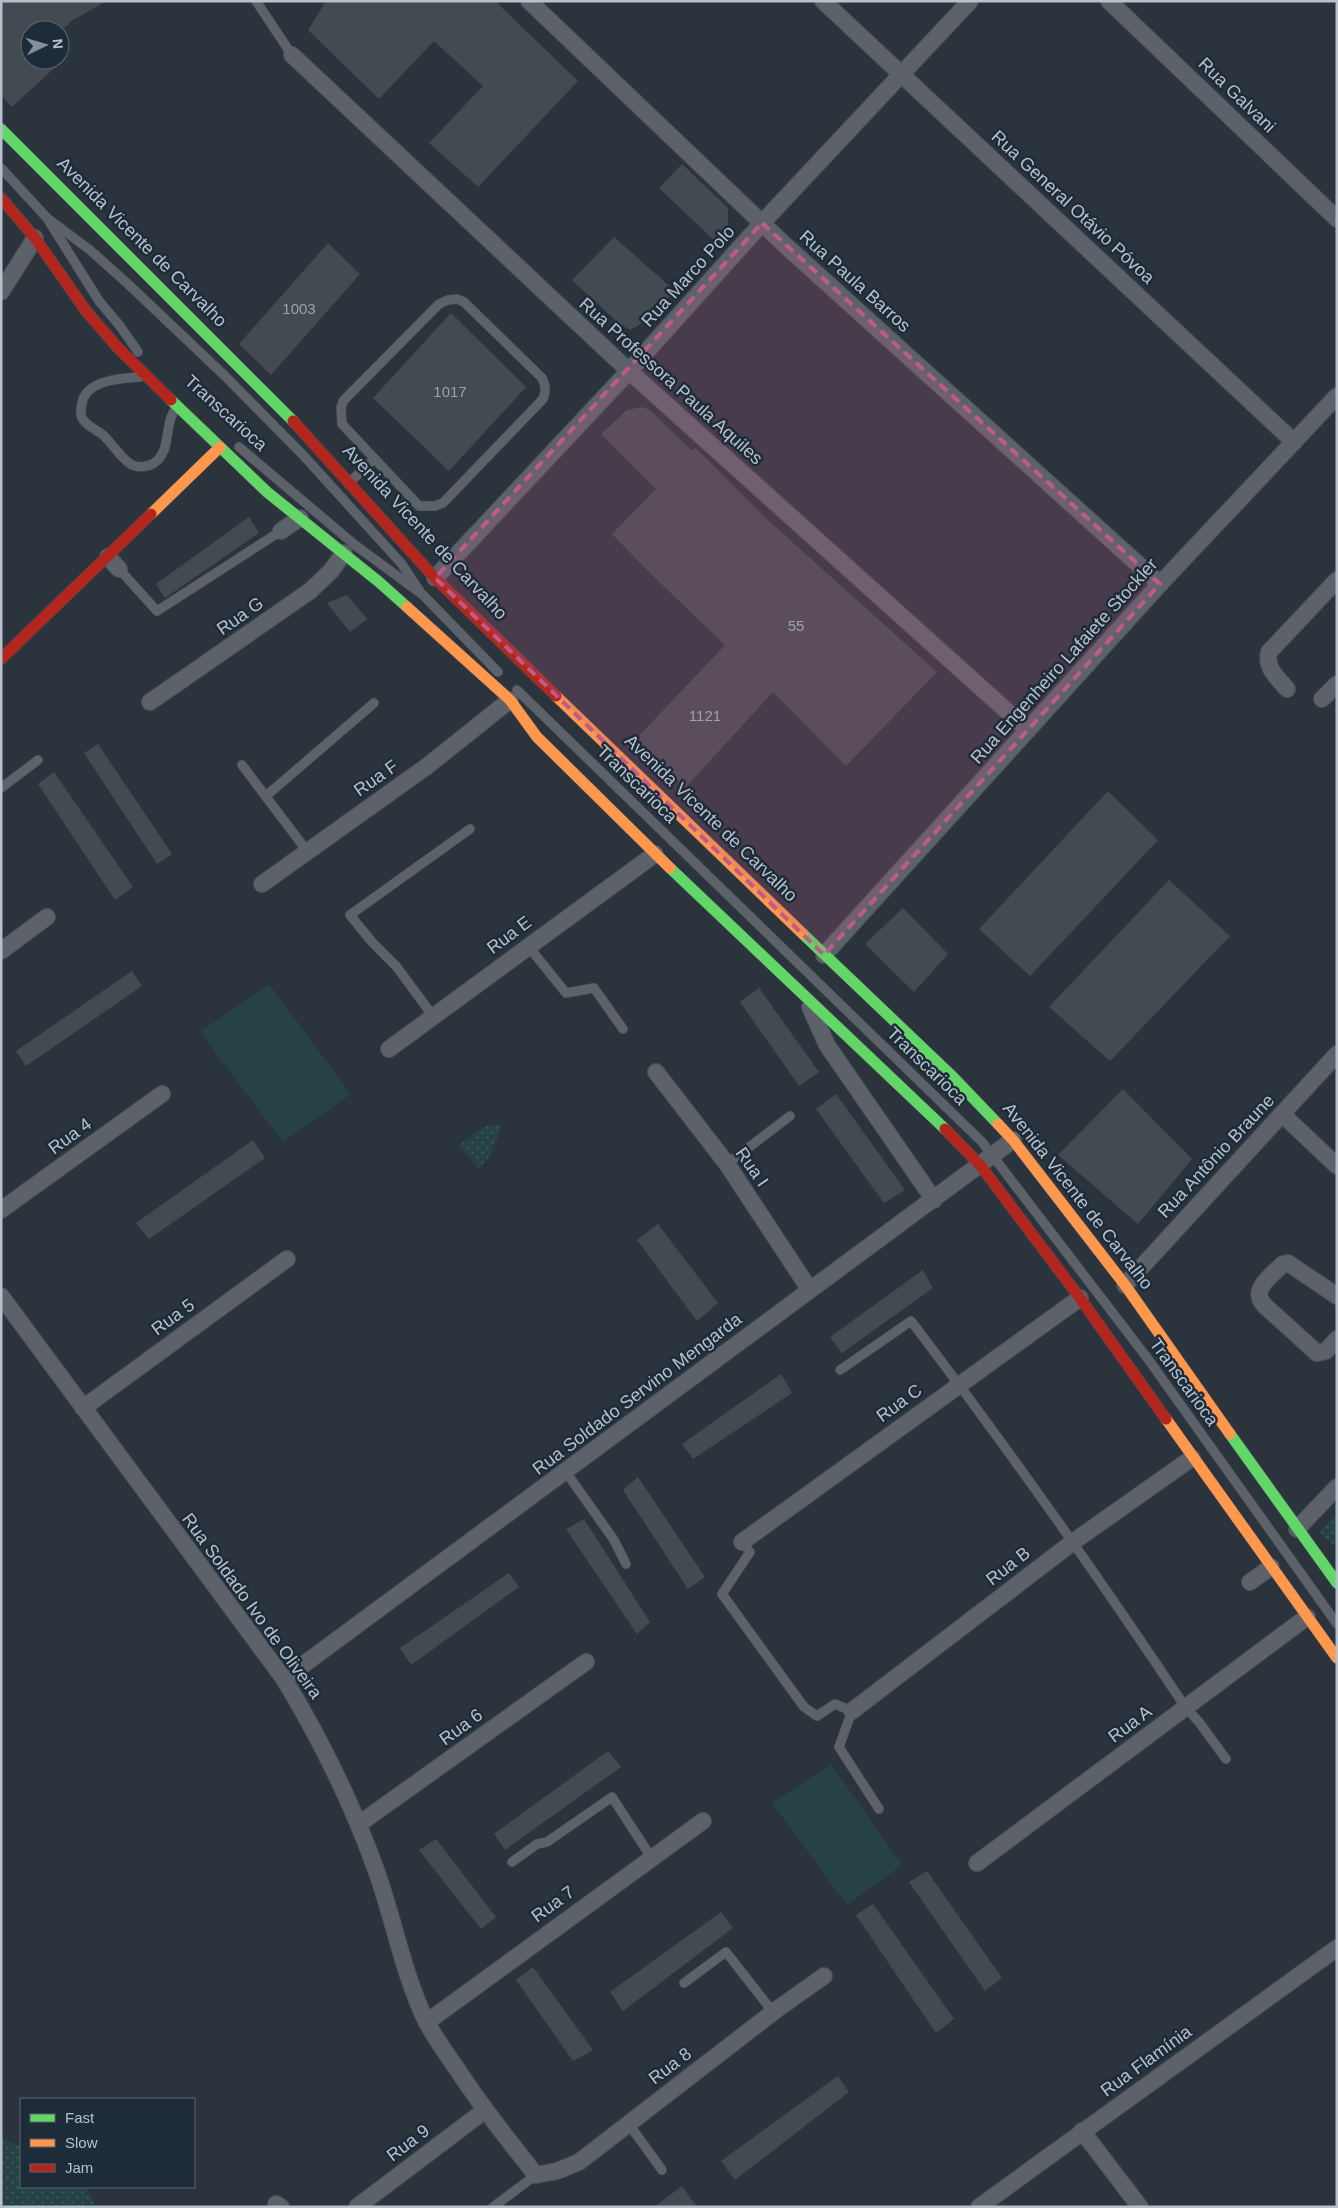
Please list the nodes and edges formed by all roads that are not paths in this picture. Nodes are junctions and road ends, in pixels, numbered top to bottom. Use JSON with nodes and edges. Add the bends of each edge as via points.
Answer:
{"nodes":[{"id":1,"x":256,"y":1,"type":"edge"},
{"id":2,"x":529,"y":1,"type":"edge"},
{"id":3,"x":822,"y":1,"type":"edge"},
{"id":4,"x":970,"y":1,"type":"edge"},
{"id":5,"x":1109,"y":1,"type":"edge"},
{"id":6,"x":292,"y":55,"type":"joint"},
{"id":7,"x":902,"y":74,"type":"junction"},
{"id":8,"x":1,"y":129,"type":"edge"},
{"id":9,"x":1,"y":168,"type":"edge"},
{"id":10,"x":2,"y":200,"type":"edge"},
{"id":11,"x":47,"y":218,"type":"junction"},
{"id":12,"x":1337,"y":219,"type":"edge"},
{"id":13,"x":762,"y":223,"type":"junction"},
{"id":14,"x":35,"y":238,"type":"junction"},
{"id":15,"x":1,"y":292,"type":"edge"},
{"id":16,"x":145,"y":359,"type":"dead end"},
{"id":17,"x":629,"y":371,"type":"junction"},
{"id":18,"x":148,"y":377,"type":"junction"},
{"id":19,"x":1337,"y":396,"type":"edge"},
{"id":20,"x":177,"y":406,"type":"junction"},
{"id":21,"x":228,"y":438,"type":"dead end"},
{"id":22,"x":1294,"y":442,"type":"junction"},
{"id":23,"x":220,"y":447,"type":"junction"},
{"id":24,"x":374,"y":459,"type":"junction"},
{"id":25,"x":350,"y":482,"type":"junction"},
{"id":26,"x":300,"y":518,"type":"junction"},
{"id":27,"x":281,"y":531,"type":"joint"},
{"id":28,"x":344,"y":554,"type":"junction"},
{"id":29,"x":108,"y":556,"type":"junction"},
{"id":30,"x":119,"y":569,"type":"joint"},
{"id":31,"x":435,"y":578,"type":"junction"},
{"id":32,"x":1337,"y":580,"type":"edge"},
{"id":33,"x":1160,"y":584,"type":"junction"},
{"id":34,"x":423,"y":595,"type":"junction"},
{"id":35,"x":1,"y":659,"type":"edge"},
{"id":36,"x":1337,"y":684,"type":"edge"},
{"id":37,"x":508,"y":687,"type":"junction"},
{"id":38,"x":1287,"y":689,"type":"dead end"},
{"id":39,"x":1322,"y":699,"type":"dead end"},
{"id":40,"x":150,"y":702,"type":"dead end"},
{"id":41,"x":374,"y":703,"type":"dead end"},
{"id":42,"x":1028,"y":730,"type":"junction"},
{"id":43,"x":38,"y":760,"type":"dead end"},
{"id":44,"x":242,"y":765,"type":"dead end"},
{"id":45,"x":1,"y":788,"type":"edge"},
{"id":46,"x":266,"y":796,"type":"junction"},
{"id":47,"x":470,"y":829,"type":"dead end"},
{"id":48,"x":307,"y":851,"type":"junction"},
{"id":49,"x":654,"y":854,"type":"junction"},
{"id":50,"x":262,"y":884,"type":"dead end"},
{"id":51,"x":47,"y":917,"type":"dead end"},
{"id":52,"x":528,"y":946,"type":"junction"},
{"id":53,"x":1,"y":951,"type":"edge"},
{"id":54,"x":824,"y":955,"type":"junction"},
{"id":55,"x":806,"y":999,"type":"junction"},
{"id":56,"x":433,"y":1016,"type":"junction"},
{"id":57,"x":623,"y":1029,"type":"dead end"},
{"id":58,"x":389,"y":1049,"type":"dead end"},
{"id":59,"x":1337,"y":1054,"type":"edge"},
{"id":60,"x":656,"y":1072,"type":"dead end"},
{"id":61,"x":162,"y":1094,"type":"dead end"},
{"id":62,"x":1282,"y":1114,"type":"junction"},
{"id":63,"x":790,"y":1116,"type":"dead end"},
{"id":64,"x":1013,"y":1140,"type":"junction"},
{"id":65,"x":993,"y":1155,"type":"junction"},
{"id":66,"x":727,"y":1164,"type":"junction"},
{"id":67,"x":980,"y":1165,"type":"junction"},
{"id":68,"x":1337,"y":1166,"type":"edge"},
{"id":69,"x":934,"y":1200,"type":"junction"},
{"id":70,"x":1,"y":1210,"type":"edge"},
{"id":71,"x":287,"y":1259,"type":"dead end"},
{"id":72,"x":1125,"y":1285,"type":"junction"},
{"id":73,"x":810,"y":1290,"type":"junction"},
{"id":74,"x":1,"y":1296,"type":"edge"},
{"id":75,"x":1337,"y":1296,"type":"edge"},
{"id":76,"x":1080,"y":1298,"type":"junction"},
{"id":77,"x":1337,"y":1339,"type":"edge"},
{"id":78,"x":840,"y":1370,"type":"dead end"},
{"id":79,"x":959,"y":1384,"type":"junction"},
{"id":80,"x":83,"y":1408,"type":"junction"},
{"id":81,"x":1192,"y":1458,"type":"junction"},
{"id":82,"x":566,"y":1472,"type":"junction"},
{"id":83,"x":1337,"y":1487,"type":"edge"},
{"id":84,"x":1297,"y":1529,"type":"junction"},
{"id":85,"x":742,"y":1542,"type":"joint"},
{"id":86,"x":1073,"y":1542,"type":"junction"},
{"id":87,"x":626,"y":1564,"type":"dead end"},
{"id":88,"x":1271,"y":1567,"type":"junction"},
{"id":89,"x":1250,"y":1582,"type":"dead end"},
{"id":90,"x":1337,"y":1583,"type":"edge"},
{"id":91,"x":1307,"y":1618,"type":"junction"},
{"id":92,"x":1337,"y":1624,"type":"edge"},
{"id":93,"x":1337,"y":1658,"type":"edge"},
{"id":94,"x":586,"y":1662,"type":"dead end"},
{"id":95,"x":284,"y":1679,"type":"junction"},
{"id":96,"x":1186,"y":1708,"type":"junction"},
{"id":97,"x":852,"y":1712,"type":"junction"},
{"id":98,"x":1226,"y":1759,"type":"dead end"},
{"id":99,"x":879,"y":1809,"type":"dead end"},
{"id":100,"x":703,"y":1821,"type":"dead end"},
{"id":101,"x":359,"y":1824,"type":"junction"},
{"id":102,"x":651,"y":1857,"type":"junction"},
{"id":103,"x":512,"y":1862,"type":"dead end"},
{"id":104,"x":977,"y":1863,"type":"dead end"},
{"id":105,"x":1337,"y":1948,"type":"edge"},
{"id":106,"x":824,"y":1976,"type":"dead end"},
{"id":107,"x":684,"y":1984,"type":"dead end"},
{"id":108,"x":773,"y":2012,"type":"junction"},
{"id":109,"x":427,"y":2022,"type":"junction"},
{"id":110,"x":484,"y":2111,"type":"junction"},
{"id":111,"x":628,"y":2123,"type":"junction"},
{"id":112,"x":1082,"y":2131,"type":"junction"},
{"id":113,"x":662,"y":2170,"type":"dead end"},
{"id":114,"x":536,"y":2175,"type":"junction"},
{"id":115,"x":356,"y":2207,"type":"edge"},
{"id":116,"x":493,"y":2207,"type":"edge"},
{"id":117,"x":979,"y":2207,"type":"edge"},
{"id":118,"x":1140,"y":2207,"type":"edge"}],
"edges":[{"from":1,"to":6,"type":"lane"},
{"from":2,"to":13,"type":"street","name":"Rua Paula Barros"},
{"from":3,"to":7,"type":"street","name":"Rua General Otávio Póvoa"},
{"from":4,"to":7,"type":"street","name":"Rua Marco Polo"},
{"from":5,"to":12,"type":"street","name":"Rua Galvani"},
{"from":6,"to":17,"type":"street","name":"Rua Professora Paula Aquiles"},
{"from":7,"to":13,"type":"street","name":"Rua Marco Polo"},
{"from":7,"to":22,"type":"street","name":"Rua General Otávio Póvoa"},
{"from":8,"to":25,"type":"main road","name":"Avenida Vicente de Carvalho","via":[[314,442]]},
{"from":9,"to":11,"type":"lane","name":"Transcarioca"},
{"from":10,"to":14,"type":"main road"},
{"from":11,"to":16,"type":"lane","name":"Transcarioca","via":[[99,301]]},
{"from":11,"to":34,"type":"lane","name":"Transcarioca","via":[[109,267],[225,376],[394,556]]},
{"from":13,"to":17,"type":"street","name":"Rua Marco Polo"},
{"from":13,"to":33,"type":"street","name":"Rua Paula Barros"},
{"from":14,"to":15,"type":"street"},
{"from":14,"to":18,"type":"main road","via":[[86,311]]},
{"from":17,"to":31,"type":"street","name":"Rua Marco Polo"},
{"from":17,"to":42,"type":"street","name":"Rua Professora Paula Aquiles"},
{"from":18,"to":20,"type":"main road"},
{"from":18,"to":20,"type":"lane","via":[[110,380],[88,392],[82,400],[83,419],[103,435],[127,462],[142,467],[155,462],[163,452],[170,420]]},
{"from":19,"to":22,"type":"street","name":"Rua Engenheiro Lafaiete Stockler"},
{"from":20,"to":23,"type":"main road"},
{"from":21,"to":34,"type":"lane","name":"Transcarioca","via":[[355,545]]},
{"from":22,"to":33,"type":"street","name":"Rua Engenheiro Lafaiete Stockler"},
{"from":23,"to":26,"type":"main road"},
{"from":23,"to":29,"type":"main road"},
{"from":24,"to":24,"type":"lane","via":[[419,506],[435,506],[443,502],[542,399],[546,385],[464,302],[448,300],[439,304],[344,400],[342,424]]},
{"from":24,"to":25,"type":"lane"},
{"from":25,"to":31,"type":"main road","name":"Avenida Vicente de Carvalho"},
{"from":26,"to":27,"type":"street"},
{"from":26,"to":28,"type":"main road"},
{"from":27,"to":30,"type":"lane","via":[[157,611]]},
{"from":28,"to":37,"type":"main road"},
{"from":28,"to":40,"type":"street","name":"Rua G","via":[[310,591]]},
{"from":29,"to":30,"type":"street"},
{"from":29,"to":35,"type":"main road"},
{"from":31,"to":54,"type":"main road","name":"Avenida Vicente de Carvalho"},
{"from":32,"to":38,"type":"street","via":[[1270,652],[1269,667]]},
{"from":33,"to":42,"type":"street","name":"Rua Engenheiro Lafaiete Stockler"},
{"from":34,"to":37,"type":"lane","name":"Transcarioca"},
{"from":36,"to":39,"type":"street"},
{"from":37,"to":48,"type":"street","name":"Rua F","via":[[426,767]]},
{"from":37,"to":49,"type":"main road","via":[[537,736]]},
{"from":37,"to":65,"type":"lane","name":"Transcarioca"},
{"from":41,"to":46,"type":"lane"},
{"from":42,"to":54,"type":"street","name":"Rua Engenheiro Lafaiete Stockler"},
{"from":43,"to":45,"type":"lane"},
{"from":44,"to":46,"type":"lane"},
{"from":46,"to":48,"type":"lane"},
{"from":47,"to":56,"type":"lane","via":[[350,915],[396,966]]},
{"from":48,"to":50,"type":"street","name":"Rua F"},
{"from":49,"to":52,"type":"street","name":"Rua E"},
{"from":49,"to":55,"type":"main road"},
{"from":51,"to":53,"type":"street"},
{"from":52,"to":56,"type":"street","name":"Rua E"},
{"from":52,"to":57,"type":"lane","via":[[566,993],[594,988]]},
{"from":54,"to":64,"type":"main road","name":"Avenida Vicente de Carvalho","via":[[953,1077]]},
{"from":55,"to":67,"type":"main road"},
{"from":55,"to":69,"type":"street","via":[[827,1045]]},
{"from":56,"to":58,"type":"street","name":"Rua E"},
{"from":59,"to":62,"type":"street","name":"Rua Antônio Braune"},
{"from":60,"to":66,"type":"street","name":"Rua I"},
{"from":61,"to":70,"type":"street","name":"Rua 4"},
{"from":62,"to":68,"type":"street"},
{"from":62,"to":72,"type":"street","name":"Rua Antônio Braune"},
{"from":63,"to":66,"type":"lane"},
{"from":64,"to":65,"type":"street","name":"Rua Soldado Servino Mengarda"},
{"from":64,"to":72,"type":"main road","name":"Avenida Vicente de Carvalho"},
{"from":65,"to":67,"type":"street","name":"Rua Soldado Servino Mengarda"},
{"from":65,"to":92,"type":"lane","name":"Transcarioca","via":[[1148,1359]]},
{"from":66,"to":73,"type":"street","name":"Rua I"},
{"from":67,"to":69,"type":"street","name":"Rua Soldado Servino Mengarda"},
{"from":67,"to":76,"type":"main road"},
{"from":69,"to":73,"type":"street","name":"Rua Soldado Servino Mengarda"},
{"from":71,"to":80,"type":"street","name":"Rua 5"},
{"from":72,"to":84,"type":"main road","name":"Avenida Vicente de Carvalho"},
{"from":73,"to":82,"type":"street","name":"Rua Soldado Servino Mengarda"},
{"from":74,"to":80,"type":"street","name":"Rua Soldado Ivo de Oliveira"},
{"from":75,"to":77,"type":"street","via":[[1288,1263],[1283,1264],[1258,1289],[1265,1306],[1314,1351],[1326,1351]]},
{"from":76,"to":79,"type":"street","name":"Rua C"},
{"from":76,"to":81,"type":"main road"},
{"from":78,"to":79,"type":"lane","via":[[911,1321]]},
{"from":79,"to":85,"type":"street","name":"Rua C"},
{"from":79,"to":86,"type":"lane"},
{"from":80,"to":95,"type":"street","name":"Rua Soldado Ivo de Oliveira"},
{"from":81,"to":86,"type":"street","name":"Rua B"},
{"from":81,"to":88,"type":"main road"},
{"from":82,"to":87,"type":"lane","via":[[614,1540]]},
{"from":82,"to":95,"type":"street","name":"Rua Soldado Servino Mengarda"},
{"from":83,"to":84,"type":"street"},
{"from":84,"to":90,"type":"main road","name":"Avenida Vicente de Carvalho"},
{"from":85,"to":97,"type":"lane","via":[[750,1552],[722,1594],[804,1707],[817,1716],[835,1704]]},
{"from":86,"to":96,"type":"lane"},
{"from":86,"to":97,"type":"street","name":"Rua B"},
{"from":88,"to":89,"type":"street"},
{"from":88,"to":91,"type":"main road"},
{"from":91,"to":93,"type":"main road"},
{"from":91,"to":96,"type":"street","name":"Rua A"},
{"from":94,"to":101,"type":"street","name":"Rua 6"},
{"from":95,"to":101,"type":"street","name":"Rua Soldado Ivo de Oliveira","via":[[314,1730]]},
{"from":96,"to":98,"type":"lane"},
{"from":96,"to":104,"type":"street","name":"Rua A"},
{"from":97,"to":99,"type":"lane","via":[[839,1747]]},
{"from":100,"to":102,"type":"street","name":"Rua 7"},
{"from":101,"to":109,"type":"street","name":"Rua Soldado Ivo de Oliveira","via":[[414,1993]]},
{"from":102,"to":103,"type":"lane","via":[[612,1797]]},
{"from":102,"to":109,"type":"street","name":"Rua 7"},
{"from":105,"to":112,"type":"street","name":"Rua Flamínia"},
{"from":106,"to":108,"type":"street","name":"Rua 8"},
{"from":107,"to":108,"type":"lane","via":[[726,1952]]},
{"from":108,"to":111,"type":"street","name":"Rua 8"},
{"from":109,"to":110,"type":"street","name":"Rua Soldado Ivo de Oliveira"},
{"from":110,"to":114,"type":"street","name":"Rua Soldado Ivo de Oliveira"},
{"from":110,"to":115,"type":"street","name":"Rua 9"},
{"from":111,"to":113,"type":"lane"},
{"from":111,"to":114,"type":"street","name":"Rua 8","via":[[579,2162]]},
{"from":112,"to":117,"type":"street","name":"Rua Flamínia"},
{"from":112,"to":118,"type":"street"},
{"from":114,"to":116,"type":"lane"}]}
